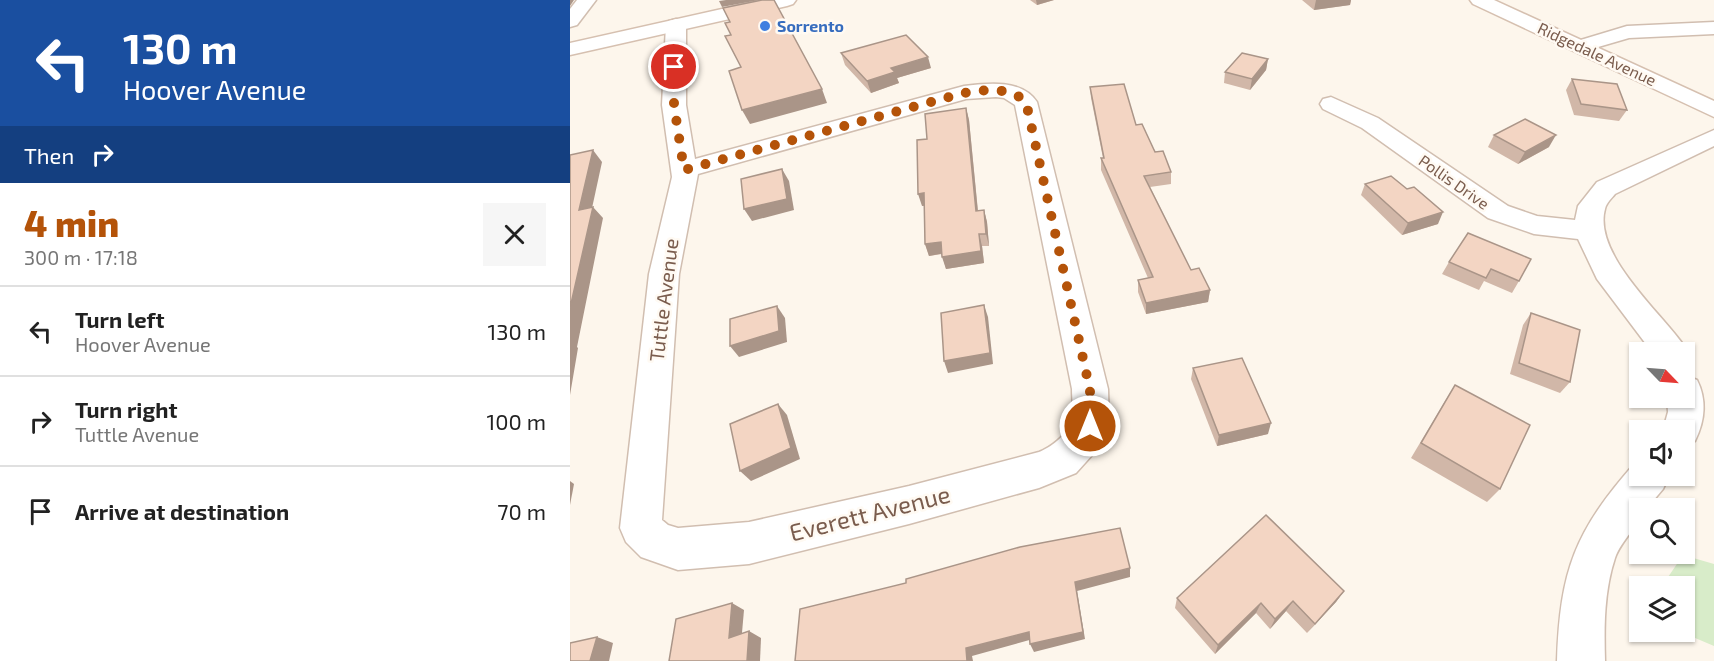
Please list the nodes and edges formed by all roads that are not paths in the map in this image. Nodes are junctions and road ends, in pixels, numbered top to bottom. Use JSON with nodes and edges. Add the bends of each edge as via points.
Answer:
{"nodes":[{"id":1,"x":587,"y":0,"type":"edge"},
{"id":2,"x":787,"y":0,"type":"edge"},
{"id":3,"x":1479,"y":0,"type":"edge"},
{"id":4,"x":570,"y":21,"type":"edge"},
{"id":5,"x":676,"y":25,"type":"junction"},
{"id":6,"x":1714,"y":28,"type":"edge"},
{"id":7,"x":1581,"y":46,"type":"junction"},
{"id":8,"x":570,"y":49,"type":"edge"},
{"id":9,"x":1331,"y":104,"type":"dead end"},
{"id":10,"x":1714,"y":110,"type":"edge"},
{"id":11,"x":1714,"y":137,"type":"edge"},
{"id":12,"x":684,"y":170,"type":"junction"},
{"id":13,"x":1588,"y":231,"type":"junction"},
{"id":14,"x":1662,"y":342,"type":"edge"},
{"id":15,"x":1641,"y":486,"type":"edge"},
{"id":16,"x":650,"y":536,"type":"joint"},
{"id":17,"x":1581,"y":661,"type":"edge"}],
"edges":[{"from":1,"to":4,"type":"street"},
{"from":2,"to":5,"type":"street"},
{"from":3,"to":7,"type":"street","name":"Ridgedale Avenue"},
{"from":5,"to":8,"type":"street"},
{"from":5,"to":12,"type":"street","name":"Tuttle Avenue","via":[[674,105]]},
{"from":6,"to":7,"type":"street","via":[[1627,32]]},
{"from":7,"to":10,"type":"street","name":"Ridgedale Avenue"},
{"from":9,"to":13,"type":"street","name":"Pollis Drive","via":[[1370,123],[1498,212],[1534,225]]},
{"from":11,"to":13,"type":"street","via":[[1597,194],[1588,210]]},
{"from":12,"to":16,"type":"street","name":"Tuttle Avenue","via":[[664,274],[641,528]]},
{"from":12,"to":16,"type":"street","name":"Everett Avenue","via":[[964,93],[982,90],[1019,96],[1026,102],[1090,390],[1090,426],[1062,461],[909,506],[749,543],[678,549]]},
{"from":13,"to":14,"type":"street","via":[[1606,268]]},
{"from":15,"to":17,"type":"street","via":[[1596,551],[1581,618]]}]}
